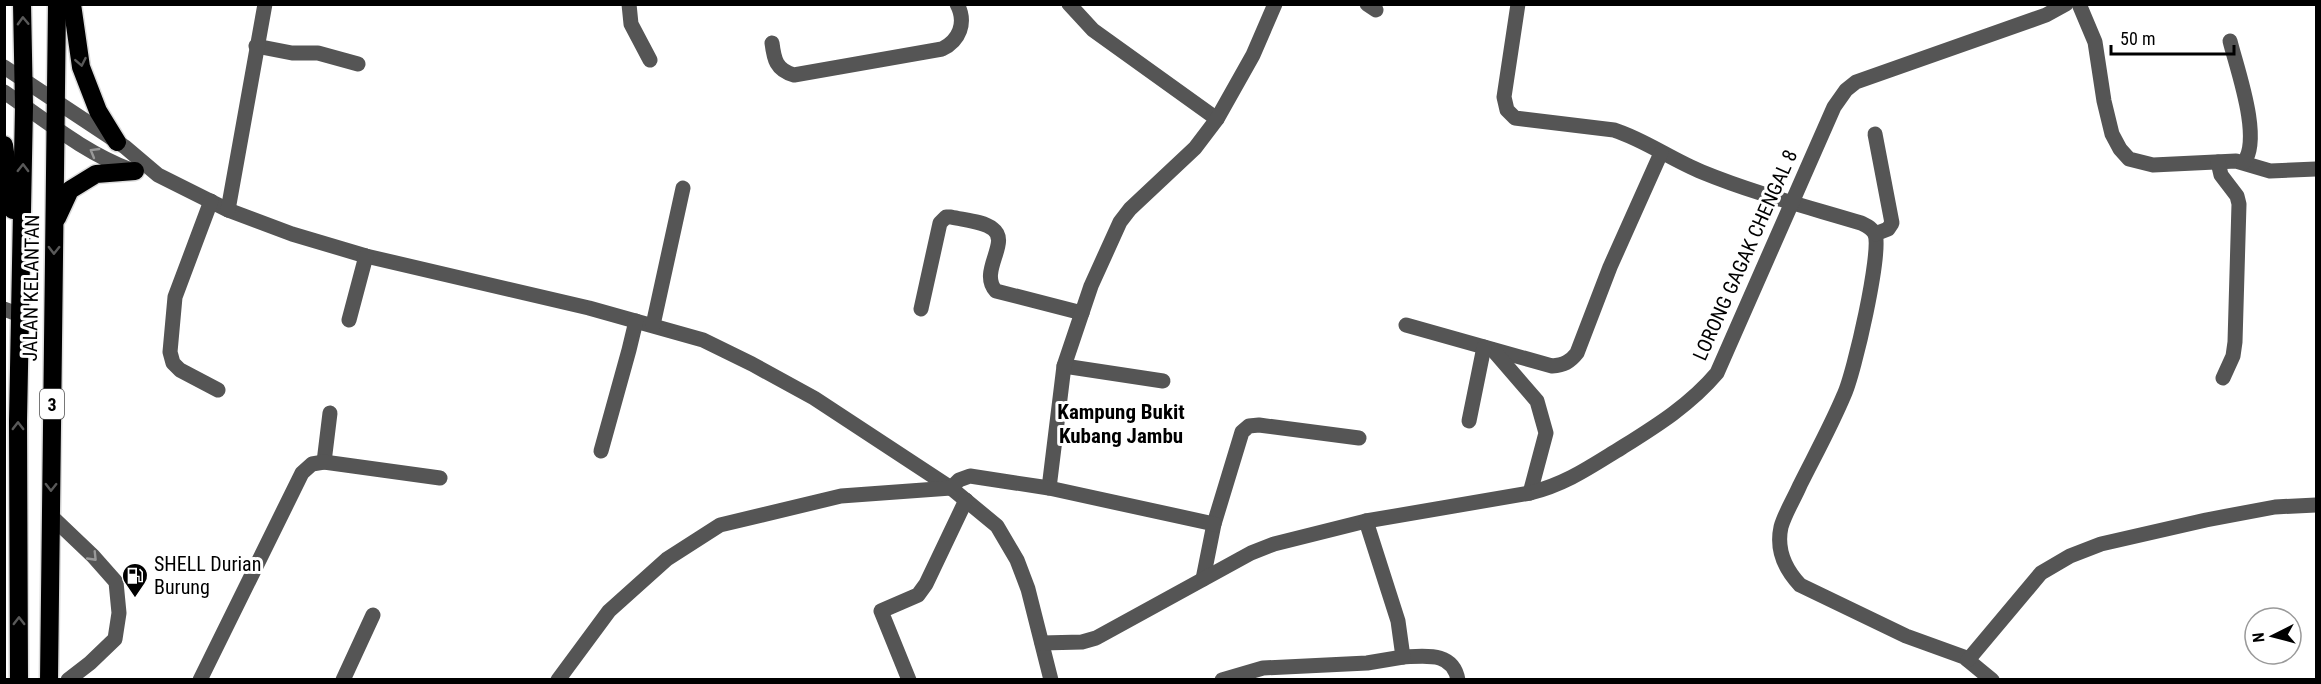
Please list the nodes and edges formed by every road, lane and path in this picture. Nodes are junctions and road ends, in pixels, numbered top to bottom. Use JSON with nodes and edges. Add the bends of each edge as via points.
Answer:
{"nodes":[{"id":1,"x":22,"y":4,"type":"edge"},
{"id":2,"x":57,"y":4,"type":"edge"},
{"id":3,"x":72,"y":4,"type":"edge"},
{"id":4,"x":265,"y":4,"type":"edge"},
{"id":5,"x":630,"y":4,"type":"edge"},
{"id":6,"x":957,"y":4,"type":"edge"},
{"id":7,"x":1069,"y":4,"type":"edge"},
{"id":8,"x":1275,"y":4,"type":"edge"},
{"id":9,"x":1518,"y":4,"type":"edge"},
{"id":10,"x":2077,"y":7,"type":"edge"},
{"id":11,"x":2230,"y":41,"type":"dead end"},
{"id":12,"x":772,"y":43,"type":"dead end"},
{"id":13,"x":256,"y":46,"type":"junction"},
{"id":14,"x":650,"y":60,"type":"dead end"},
{"id":15,"x":358,"y":64,"type":"dead end"},
{"id":16,"x":4,"y":67,"type":"edge"},
{"id":17,"x":24,"y":79,"type":"junction"},
{"id":18,"x":4,"y":92,"type":"edge"},
{"id":19,"x":56,"y":100,"type":"junction"},
{"id":20,"x":24,"y":106,"type":"junction"},
{"id":21,"x":1217,"y":118,"type":"junction"},
{"id":22,"x":55,"y":129,"type":"junction"},
{"id":23,"x":1875,"y":134,"type":"dead end"},
{"id":24,"x":117,"y":142,"type":"junction"},
{"id":25,"x":4,"y":145,"type":"edge"},
{"id":26,"x":1661,"y":153,"type":"junction"},
{"id":27,"x":2218,"y":162,"type":"junction"},
{"id":28,"x":2244,"y":162,"type":"junction"},
{"id":29,"x":2316,"y":169,"type":"edge"},
{"id":30,"x":135,"y":171,"type":"junction"},
{"id":31,"x":158,"y":175,"type":"junction"},
{"id":32,"x":683,"y":188,"type":"dead end"},
{"id":33,"x":211,"y":201,"type":"junction"},
{"id":34,"x":1800,"y":205,"type":"junction"},
{"id":35,"x":228,"y":210,"type":"junction"},
{"id":36,"x":54,"y":224,"type":"junction"},
{"id":37,"x":1875,"y":234,"type":"junction"},
{"id":38,"x":366,"y":256,"type":"junction"},
{"id":39,"x":21,"y":265,"type":"junction"},
{"id":40,"x":921,"y":309,"type":"dead end"},
{"id":41,"x":12,"y":312,"type":"edge"},
{"id":42,"x":1082,"y":313,"type":"junction"},
{"id":43,"x":349,"y":320,"type":"dead end"},
{"id":44,"x":636,"y":321,"type":"junction"},
{"id":45,"x":653,"y":325,"type":"junction"},
{"id":46,"x":1406,"y":325,"type":"dead end"},
{"id":47,"x":1489,"y":348,"type":"junction"},
{"id":48,"x":1064,"y":366,"type":"junction"},
{"id":49,"x":2223,"y":378,"type":"dead end"},
{"id":50,"x":1163,"y":381,"type":"dead end"},
{"id":51,"x":218,"y":390,"type":"dead end"},
{"id":52,"x":330,"y":413,"type":"dead end"},
{"id":53,"x":1469,"y":421,"type":"dead end"},
{"id":54,"x":1359,"y":438,"type":"dead end"},
{"id":55,"x":601,"y":451,"type":"dead end"},
{"id":56,"x":324,"y":462,"type":"junction"},
{"id":57,"x":440,"y":478,"type":"dead end"},
{"id":58,"x":951,"y":488,"type":"junction"},
{"id":59,"x":1049,"y":488,"type":"junction"},
{"id":60,"x":1530,"y":494,"type":"junction"},
{"id":61,"x":966,"y":500,"type":"junction"},
{"id":62,"x":2316,"y":505,"type":"edge"},
{"id":63,"x":51,"y":516,"type":"junction"},
{"id":64,"x":1366,"y":521,"type":"junction"},
{"id":65,"x":1214,"y":524,"type":"junction"},
{"id":66,"x":12,"y":568,"type":"edge"},
{"id":67,"x":1203,"y":579,"type":"junction"},
{"id":68,"x":373,"y":615,"type":"dead end"},
{"id":69,"x":1042,"y":643,"type":"junction"},
{"id":70,"x":1403,"y":657,"type":"junction"},
{"id":71,"x":1968,"y":660,"type":"junction"},
{"id":72,"x":1366,"y":663,"type":"junction"},
{"id":73,"x":19,"y":680,"type":"edge"},
{"id":74,"x":49,"y":680,"type":"edge"},
{"id":75,"x":68,"y":680,"type":"edge"},
{"id":76,"x":200,"y":680,"type":"edge"},
{"id":77,"x":343,"y":680,"type":"edge"},
{"id":78,"x":558,"y":680,"type":"edge"},
{"id":79,"x":909,"y":680,"type":"edge"},
{"id":80,"x":1051,"y":680,"type":"edge"},
{"id":81,"x":1222,"y":680,"type":"edge"},
{"id":82,"x":1364,"y":680,"type":"edge"},
{"id":83,"x":1458,"y":680,"type":"edge"},
{"id":84,"x":1992,"y":680,"type":"edge"}],
"edges":[{"from":17,"to":1,"type":"highway","name":"JALAN KELANTAN","number":"3","one_way":true},
{"from":2,"to":19,"type":"highway","name":"JALAN KELANTAN","number":"3"},
{"from":3,"to":24,"type":"highway","one_way":true,"via":[[81,66],[98,111]]},
{"from":4,"to":13,"type":"street"},
{"from":5,"to":14,"type":"street","via":[[631,24]]},
{"from":6,"to":12,"type":"street","via":[[962,21],[959,34],[942,49],[794,75],[779,68]]},
{"from":7,"to":21,"type":"street","via":[[1093,30]]},
{"from":8,"to":21,"type":"street","via":[[1253,55]]},
{"from":9,"to":26,"type":"street","via":[[1504,98],[1507,110],[1515,118],[1614,130]]},
{"from":10,"to":27,"type":"street","via":[[2095,42],[2104,101],[2120,149],[2130,159],[2153,165]]},
{"from":10,"to":34,"type":"street","name":"LORONG GAGAK CHENGAL 8","via":[[1856,82],[1834,107]]},
{"from":11,"to":28,"type":"street","via":[[2250,127],[2251,147]]},
{"from":13,"to":15,"type":"street","via":[[318,53]]},
{"from":13,"to":35,"type":"street"},
{"from":16,"to":17,"type":"street"},
{"from":17,"to":19,"type":"street"},
{"from":17,"to":20,"type":"highway","name":"JALAN KELANTAN","number":"3"},
{"from":18,"to":20,"type":"street"},
{"from":19,"to":22,"type":"highway","name":"JALAN KELANTAN","number":"3"},
{"from":19,"to":24,"type":"street"},
{"from":20,"to":22,"type":"street"},
{"from":39,"to":20,"type":"highway","name":"JALAN KELANTAN","number":"3","one_way":true},
{"from":21,"to":42,"type":"street","via":[[1195,148],[1120,222]]},
{"from":30,"to":22,"type":"street","one_way":true},
{"from":22,"to":36,"type":"highway","name":"JALAN KELANTAN","number":"3"},
{"from":23,"to":37,"type":"street","via":[[1892,223]]},
{"from":24,"to":31,"type":"street"},
{"from":25,"to":39,"type":"highway"},
{"from":26,"to":34,"type":"street","via":[[1702,172]]},
{"from":26,"to":47,"type":"street","via":[[1571,360],[1552,366]]},
{"from":27,"to":28,"type":"street"},
{"from":27,"to":49,"type":"street","via":[[2221,175],[2237,196],[2240,218],[2235,342]]},
{"from":28,"to":29,"type":"street","via":[[2270,171]]},
{"from":30,"to":31,"type":"street"},
{"from":30,"to":36,"type":"highway","via":[[96,174],[70,190]]},
{"from":31,"to":33,"type":"street"},
{"from":32,"to":45,"type":"street"},
{"from":33,"to":35,"type":"street"},
{"from":33,"to":51,"type":"street","via":[[175,297],[170,352],[180,370]]},
{"from":34,"to":37,"type":"street","via":[[1861,223]]},
{"from":34,"to":60,"type":"street","name":"LORONG GAGAK CHENGAL 8","via":[[1717,373],[1701,392],[1651,430],[1568,481]]},
{"from":35,"to":38,"type":"street"},
{"from":36,"to":63,"type":"highway","name":"JALAN KELANTAN","number":"3","one_way":true},
{"from":37,"to":71,"type":"street","via":[[1875,263],[1854,368],[1781,528],[1782,560],[1800,585],[1906,636]]},
{"from":38,"to":43,"type":"street"},
{"from":38,"to":44,"type":"street"},
{"from":39,"to":41,"type":"highway","name":"JALAN KELANTAN","number":"3"},
{"from":40,"to":42,"type":"street","via":[[940,223],[951,217],[987,226],[998,235],[989,278],[996,291]]},
{"from":66,"to":41,"type":"highway","name":"JALAN KELANTAN","number":"3","one_way":true},
{"from":42,"to":48,"type":"street"},
{"from":44,"to":45,"type":"street"},
{"from":44,"to":55,"type":"street"},
{"from":45,"to":58,"type":"street","via":[[703,340],[752,364],[814,398]]},
{"from":46,"to":47,"type":"street"},
{"from":47,"to":53,"type":"street"},
{"from":47,"to":60,"type":"street","via":[[1537,401],[1546,433]]},
{"from":48,"to":50,"type":"street"},
{"from":48,"to":59,"type":"street"},
{"from":52,"to":56,"type":"street"},
{"from":54,"to":65,"type":"street","via":[[1259,424],[1249,426],[1242,432]]},
{"from":56,"to":57,"type":"street"},
{"from":56,"to":76,"type":"street","via":[[312,464],[302,473]]},
{"from":58,"to":59,"type":"street","via":[[970,476]]},
{"from":58,"to":61,"type":"street"},
{"from":58,"to":78,"type":"street","via":[[841,496],[720,525],[667,559],[609,611]]},
{"from":59,"to":65,"type":"street"},
{"from":60,"to":64,"type":"street","name":"LORONG GAGAK CHENGAL 8"},
{"from":61,"to":69,"type":"street","via":[[997,526],[1017,560]]},
{"from":61,"to":79,"type":"street","via":[[918,595],[881,611]]},
{"from":62,"to":71,"type":"street","via":[[2275,507],[2206,520],[2100,544],[2070,556],[2041,573]]},
{"from":63,"to":74,"type":"highway","name":"JALAN KELANTAN","number":"3"},
{"from":63,"to":75,"type":"street","one_way":true,"via":[[117,582],[119,614],[114,639]]},
{"from":64,"to":67,"type":"street","name":"LORONG GAGAK CHENGAL 8","via":[[1274,543]]},
{"from":64,"to":70,"type":"street","via":[[1398,621]]},
{"from":65,"to":67,"type":"street"},
{"from":73,"to":66,"type":"highway","name":"JALAN KELANTAN","number":"3","one_way":true},
{"from":67,"to":69,"type":"street","name":"LORONG GAGAK CHENGAL 8","via":[[1096,638]]},
{"from":68,"to":77,"type":"street"},
{"from":69,"to":80,"type":"street"},
{"from":70,"to":72,"type":"street"},
{"from":70,"to":83,"type":"street","via":[[1442,657],[1451,664]]},
{"from":71,"to":84,"type":"street"},
{"from":72,"to":81,"type":"street","via":[[1263,668]]},
{"from":72,"to":82,"type":"street"}]}
